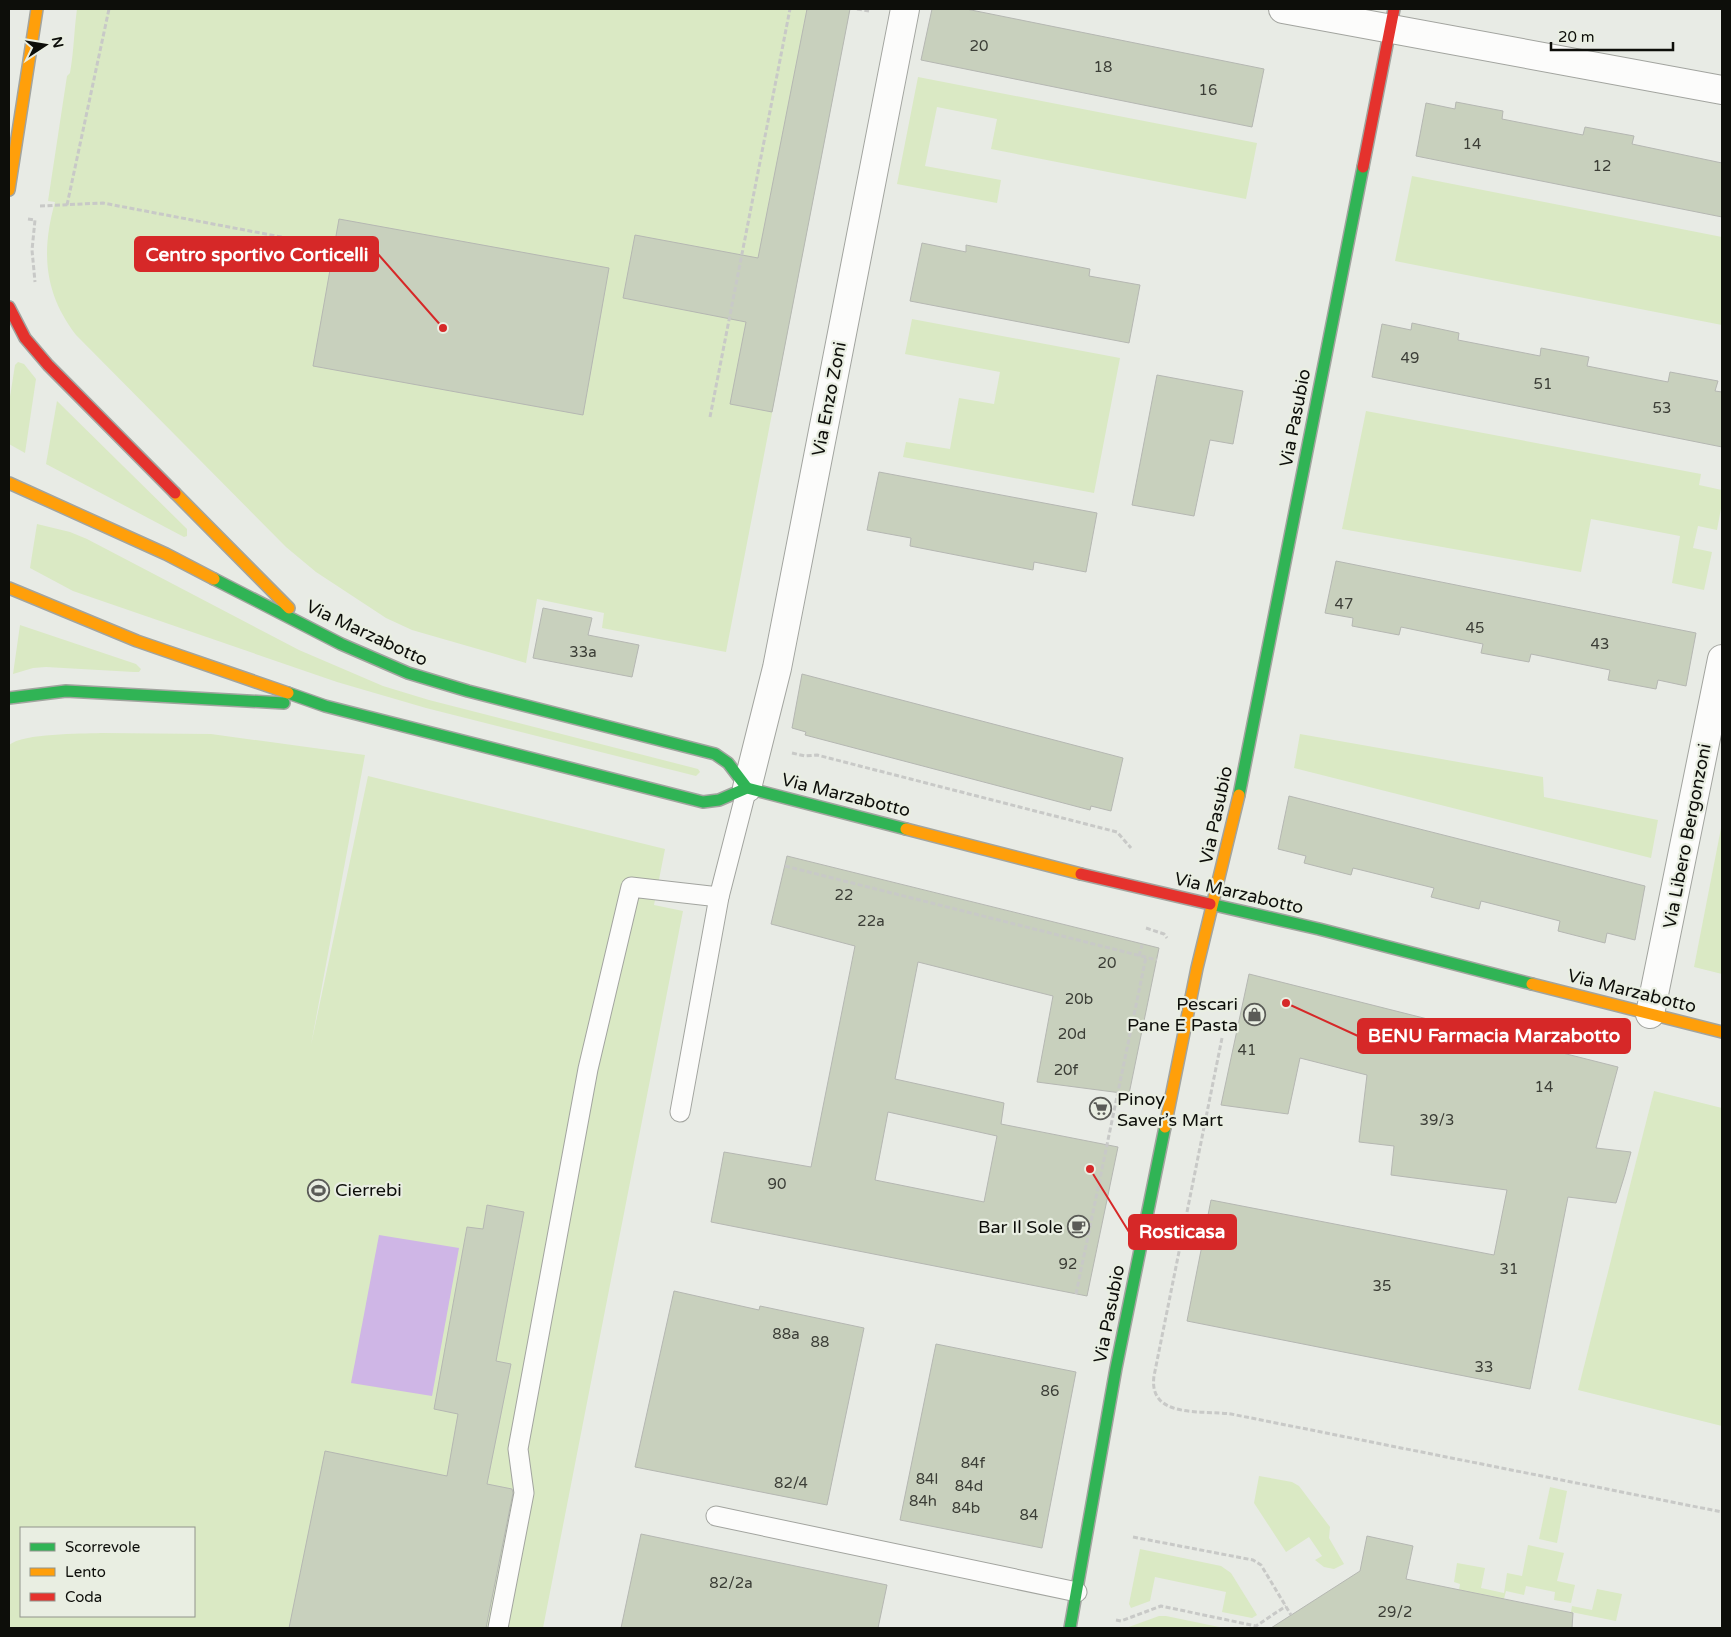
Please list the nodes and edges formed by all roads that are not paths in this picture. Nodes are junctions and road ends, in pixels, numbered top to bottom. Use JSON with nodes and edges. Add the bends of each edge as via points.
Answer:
{"nodes":[{"id":1,"x":37,"y":9,"type":"edge"},
{"id":2,"x":905,"y":9,"type":"edge"},
{"id":3,"x":1284,"y":9,"type":"edge"},
{"id":4,"x":1392,"y":19,"type":"edge"},
{"id":5,"x":1722,"y":90,"type":"edge"},
{"id":6,"x":9,"y":190,"type":"edge"},
{"id":7,"x":9,"y":307,"type":"edge"},
{"id":8,"x":9,"y":482,"type":"edge"},
{"id":9,"x":9,"y":588,"type":"edge"},
{"id":10,"x":308,"y":626,"type":"junction"},
{"id":11,"x":1722,"y":659,"type":"edge"},
{"id":12,"x":9,"y":698,"type":"edge"},
{"id":13,"x":325,"y":706,"type":"junction"},
{"id":14,"x":748,"y":788,"type":"junction"},
{"id":15,"x":719,"y":897,"type":"junction"},
{"id":16,"x":1213,"y":905,"type":"junction"},
{"id":17,"x":1650,"y":1014,"type":"junction"},
{"id":18,"x":1722,"y":1032,"type":"edge"},
{"id":19,"x":680,"y":1112,"type":"dead end"},
{"id":20,"x":716,"y":1516,"type":"dead end"},
{"id":21,"x":1077,"y":1592,"type":"junction"},
{"id":22,"x":498,"y":1628,"type":"edge"},
{"id":23,"x":1070,"y":1628,"type":"edge"}],
"edges":[{"from":1,"to":6,"type":"street"},
{"from":2,"to":14,"type":"street","name":"Via Enzo Zoni","via":[[779,659]]},
{"from":3,"to":4,"type":"street"},
{"from":4,"to":5,"type":"street"},
{"from":4,"to":16,"type":"street","name":"Via Pasubio","via":[[1236,810]]},
{"from":7,"to":10,"type":"street","via":[[25,338],[74,393]]},
{"from":8,"to":10,"type":"street","name":"Via Marzabotto","via":[[166,554]]},
{"from":9,"to":13,"type":"street","via":[[137,641]]},
{"from":10,"to":14,"type":"street","name":"Via Marzabotto","via":[[371,658],[438,683],[715,754],[728,763]]},
{"from":11,"to":17,"type":"street","name":"Via Libero Bergonzoni"},
{"from":12,"to":13,"type":"street","via":[[66,691]]},
{"from":13,"to":14,"type":"street","via":[[703,802],[720,800]]},
{"from":14,"to":15,"type":"lane"},
{"from":14,"to":16,"type":"street","name":"Via Marzabotto"},
{"from":15,"to":19,"type":"lane"},
{"from":15,"to":22,"type":"lane","via":[[631,887],[588,1069],[518,1449],[524,1493]]},
{"from":16,"to":17,"type":"street","name":"Via Marzabotto"},
{"from":16,"to":21,"type":"street","name":"Via Pasubio","via":[[1197,968],[1116,1368]]},
{"from":17,"to":18,"type":"street","name":"Via Marzabotto"},
{"from":20,"to":21,"type":"lane"},
{"from":21,"to":23,"type":"street","name":"Via Pasubio"}]}
